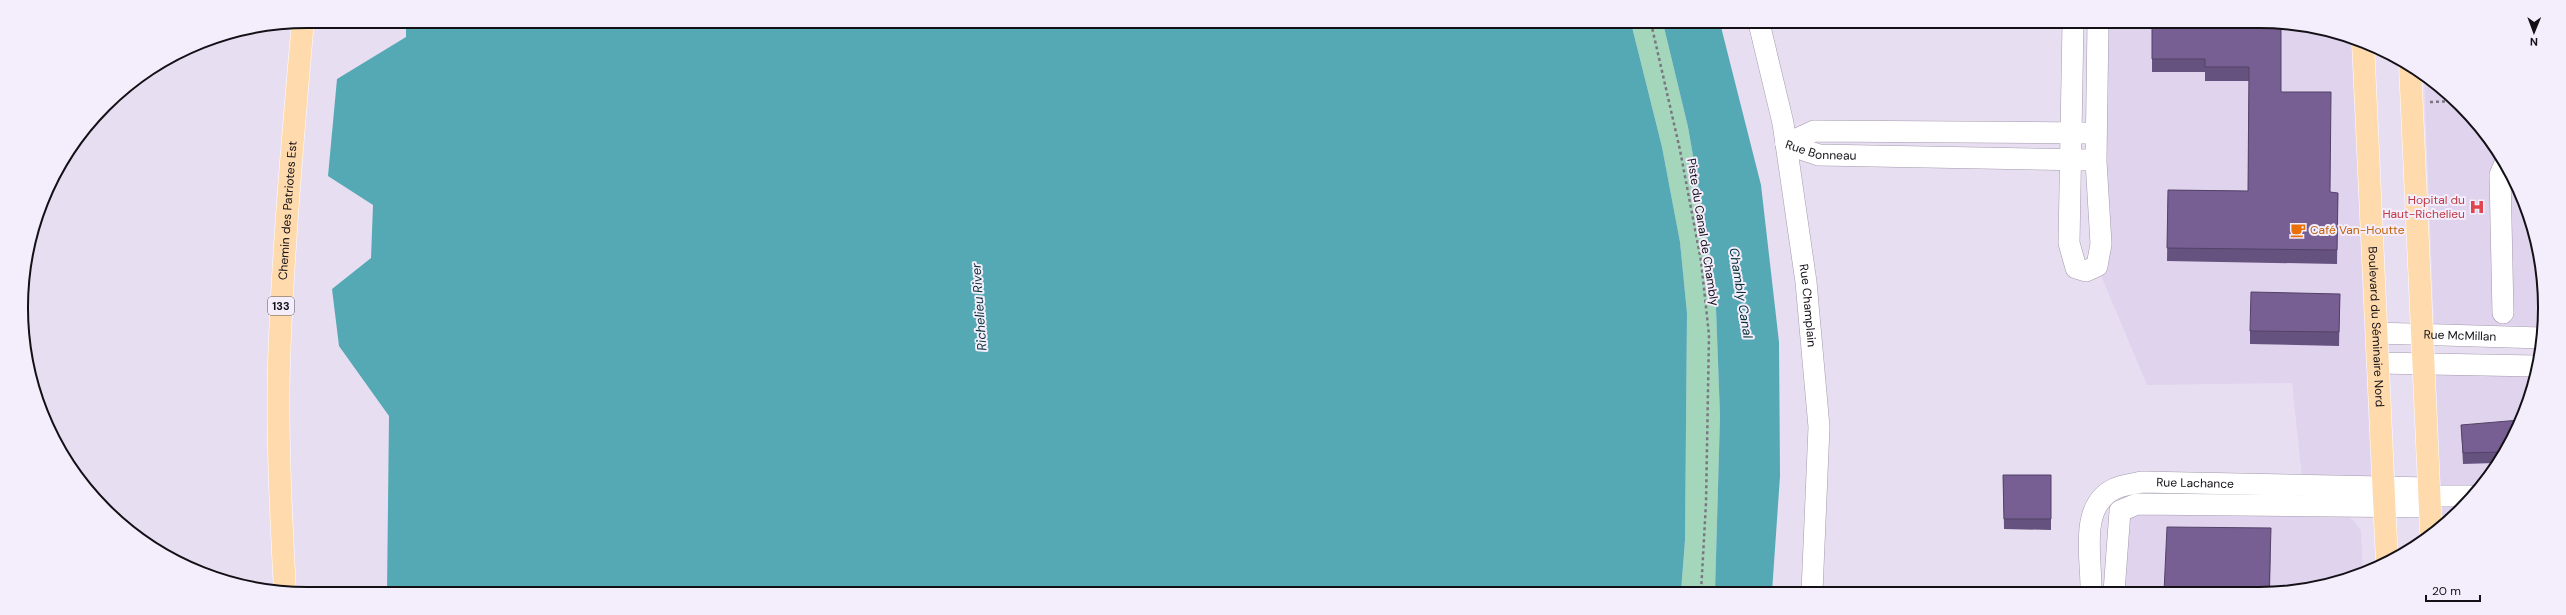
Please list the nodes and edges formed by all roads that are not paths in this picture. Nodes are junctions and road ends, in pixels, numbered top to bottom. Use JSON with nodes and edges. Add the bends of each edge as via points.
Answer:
{"nodes":[{"id":1,"x":302,"y":28,"type":"edge"},
{"id":2,"x":1760,"y":28,"type":"edge"},
{"id":3,"x":2073,"y":28,"type":"edge"},
{"id":4,"x":2098,"y":28,"type":"edge"},
{"id":5,"x":2363,"y":48,"type":"edge"},
{"id":6,"x":2410,"y":73,"type":"edge"},
{"id":7,"x":2070,"y":133,"type":"junction"},
{"id":8,"x":2097,"y":134,"type":"junction"},
{"id":9,"x":1786,"y":144,"type":"junction"},
{"id":10,"x":2072,"y":160,"type":"junction"},
{"id":11,"x":2096,"y":160,"type":"junction"},
{"id":12,"x":2502,"y":170,"type":"edge"},
{"id":13,"x":2503,"y":313,"type":"dead end"},
{"id":14,"x":2376,"y":333,"type":"junction"},
{"id":15,"x":2422,"y":335,"type":"junction"},
{"id":16,"x":2536,"y":338,"type":"edge"},
{"id":17,"x":2378,"y":363,"type":"junction"},
{"id":18,"x":2423,"y":365,"type":"junction"},
{"id":19,"x":2532,"y":366,"type":"edge"},
{"id":20,"x":2303,"y":496,"type":"junction"},
{"id":21,"x":2465,"y":496,"type":"edge"},
{"id":22,"x":2383,"y":497,"type":"junction"},
{"id":23,"x":2430,"y":497,"type":"junction"},
{"id":24,"x":2095,"y":505,"type":"junction"},
{"id":25,"x":2120,"y":510,"type":"junction"},
{"id":26,"x":2431,"y":528,"type":"edge"},
{"id":27,"x":2387,"y":556,"type":"edge"},
{"id":28,"x":285,"y":586,"type":"edge"},
{"id":29,"x":1812,"y":587,"type":"edge"},
{"id":30,"x":2091,"y":587,"type":"edge"},
{"id":31,"x":2114,"y":587,"type":"edge"}],
"edges":[{"from":1,"to":28,"type":"main road","name":"Chemin des Patriotes Est","number":"133","via":[[290,157],[280,326],[279,432]]},
{"from":2,"to":9,"type":"street","name":"Rue Champlain"},
{"from":3,"to":7,"type":"street"},
{"from":4,"to":8,"type":"street"},
{"from":5,"to":14,"type":"main road","name":"Boulevard du Séminaire Nord"},
{"from":6,"to":15,"type":"main road"},
{"from":7,"to":8,"type":"street","name":"Rue Bonneau"},
{"from":7,"to":9,"type":"street","name":"Rue Bonneau","via":[[1814,131]]},
{"from":7,"to":10,"type":"street"},
{"from":8,"to":11,"type":"street"},
{"from":9,"to":10,"type":"street","name":"Rue Bonneau","via":[[1819,155]]},
{"from":9,"to":29,"type":"street","name":"Rue Champlain","via":[[1806,282],[1819,427]]},
{"from":10,"to":11,"type":"street","name":"Rue Bonneau"},
{"from":10,"to":11,"type":"street","via":[[2069,243],[2076,268],[2086,271],[2098,266],[2101,244]]},
{"from":12,"to":13,"type":"street"},
{"from":14,"to":15,"type":"street","name":"Rue McMillan"},
{"from":14,"to":17,"type":"main road","name":"Boulevard du Séminaire Nord"},
{"from":15,"to":16,"type":"street","name":"Rue McMillan"},
{"from":15,"to":18,"type":"main road"},
{"from":17,"to":18,"type":"street"},
{"from":17,"to":22,"type":"main road","name":"Boulevard du Séminaire Nord"},
{"from":18,"to":19,"type":"street"},
{"from":18,"to":23,"type":"main road"},
{"from":20,"to":22,"type":"street","name":"Rue Lachance"},
{"from":20,"to":24,"type":"street","name":"Rue Lachance","via":[[2142,482],[2114,489]]},
{"from":20,"to":25,"type":"street","name":"Rue Lachance","via":[[2137,504]]},
{"from":21,"to":23,"type":"street","name":"Rue Lachance"},
{"from":22,"to":23,"type":"street","name":"Rue Lachance"},
{"from":22,"to":27,"type":"main road","name":"Boulevard du Séminaire Nord"},
{"from":23,"to":26,"type":"main road"},
{"from":24,"to":25,"type":"street","name":"Rue Lachance"},
{"from":24,"to":30,"type":"street","via":[[2090,524]]},
{"from":25,"to":31,"type":"street"}]}
